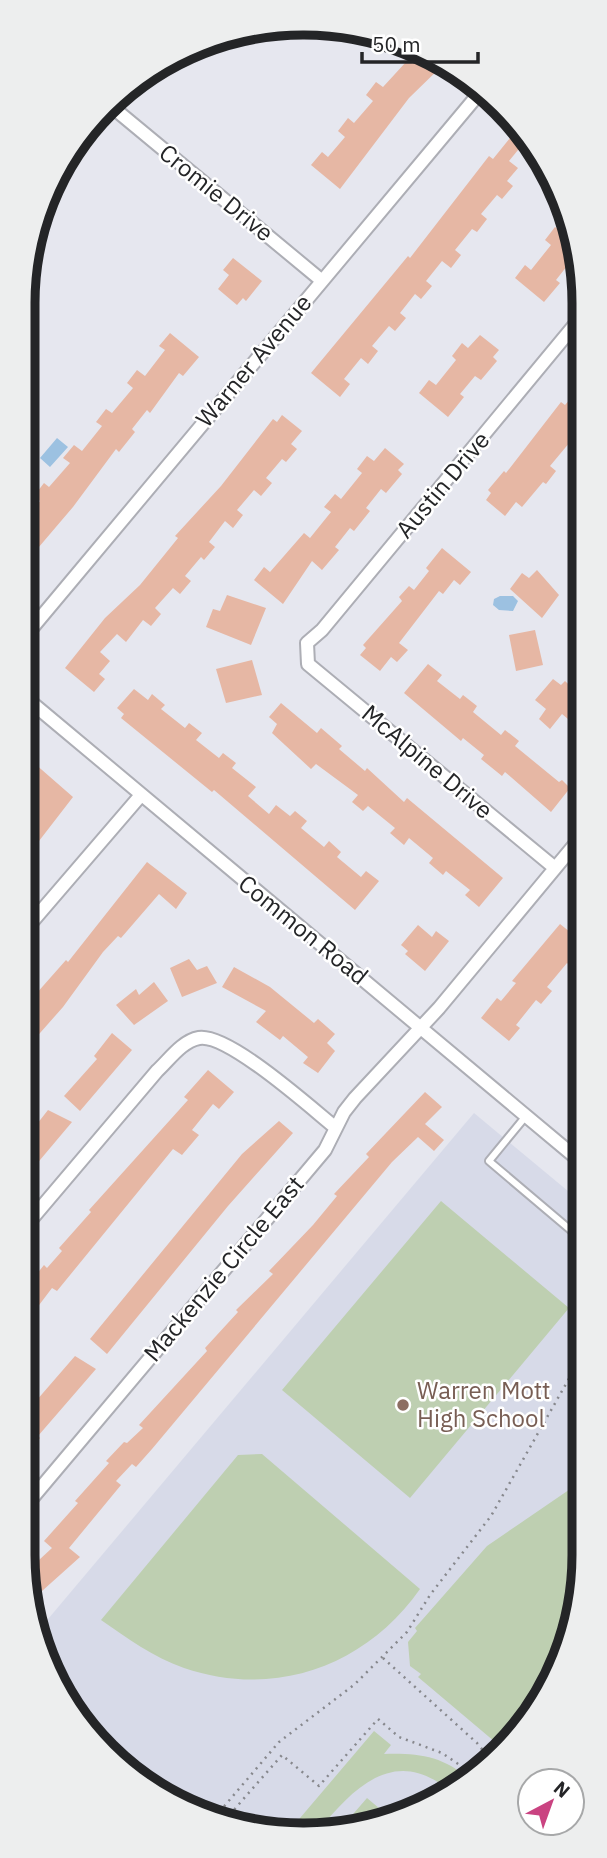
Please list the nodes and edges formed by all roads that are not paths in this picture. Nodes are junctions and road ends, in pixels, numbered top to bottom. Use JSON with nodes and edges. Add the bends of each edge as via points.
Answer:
{"nodes":[{"id":1,"x":476,"y":97,"type":"edge"},
{"id":2,"x":117,"y":111,"type":"edge"},
{"id":3,"x":321,"y":280,"type":"junction"},
{"id":4,"x":572,"y":328,"type":"edge"},
{"id":5,"x":35,"y":624,"type":"edge"},
{"id":6,"x":306,"y":653,"type":"joint"},
{"id":7,"x":35,"y":706,"type":"edge"},
{"id":8,"x":141,"y":795,"type":"junction"},
{"id":9,"x":572,"y":847,"type":"edge"},
{"id":10,"x":555,"y":868,"type":"junction"},
{"id":11,"x":35,"y":918,"type":"edge"},
{"id":12,"x":419,"y":1027,"type":"junction"},
{"id":13,"x":526,"y":1115,"type":"junction"},
{"id":14,"x":337,"y":1128,"type":"junction"},
{"id":15,"x":572,"y":1154,"type":"edge"},
{"id":16,"x":35,"y":1215,"type":"edge"},
{"id":17,"x":572,"y":1231,"type":"edge"},
{"id":18,"x":35,"y":1495,"type":"edge"}],
"edges":[{"from":1,"to":3,"type":"street","name":"Warner Avenue"},
{"from":2,"to":3,"type":"street","name":"Cromie Drive"},
{"from":3,"to":5,"type":"street","name":"Warner Avenue"},
{"from":4,"to":6,"type":"street","name":"Austin Drive","via":[[307,643]]},
{"from":6,"to":10,"type":"street","name":"McAlpine Drive","via":[[308,664]]},
{"from":7,"to":8,"type":"street","name":"Common Road"},
{"from":8,"to":11,"type":"street"},
{"from":8,"to":12,"type":"street","name":"Common Road"},
{"from":9,"to":10,"type":"street","name":"Mackenzie Circle East"},
{"from":10,"to":12,"type":"street","name":"Mackenzie Circle East"},
{"from":12,"to":13,"type":"street","name":"Common Road"},
{"from":12,"to":14,"type":"street","name":"Mackenzie Circle East","via":[[355,1098]]},
{"from":13,"to":15,"type":"street","name":"Common Road"},
{"from":13,"to":17,"type":"lane","via":[[489,1161]]},
{"from":14,"to":16,"type":"street","via":[[240,1052],[200,1038],[181,1047],[157,1071]]},
{"from":14,"to":18,"type":"street","name":"Mackenzie Circle East","via":[[325,1150]]}]}
